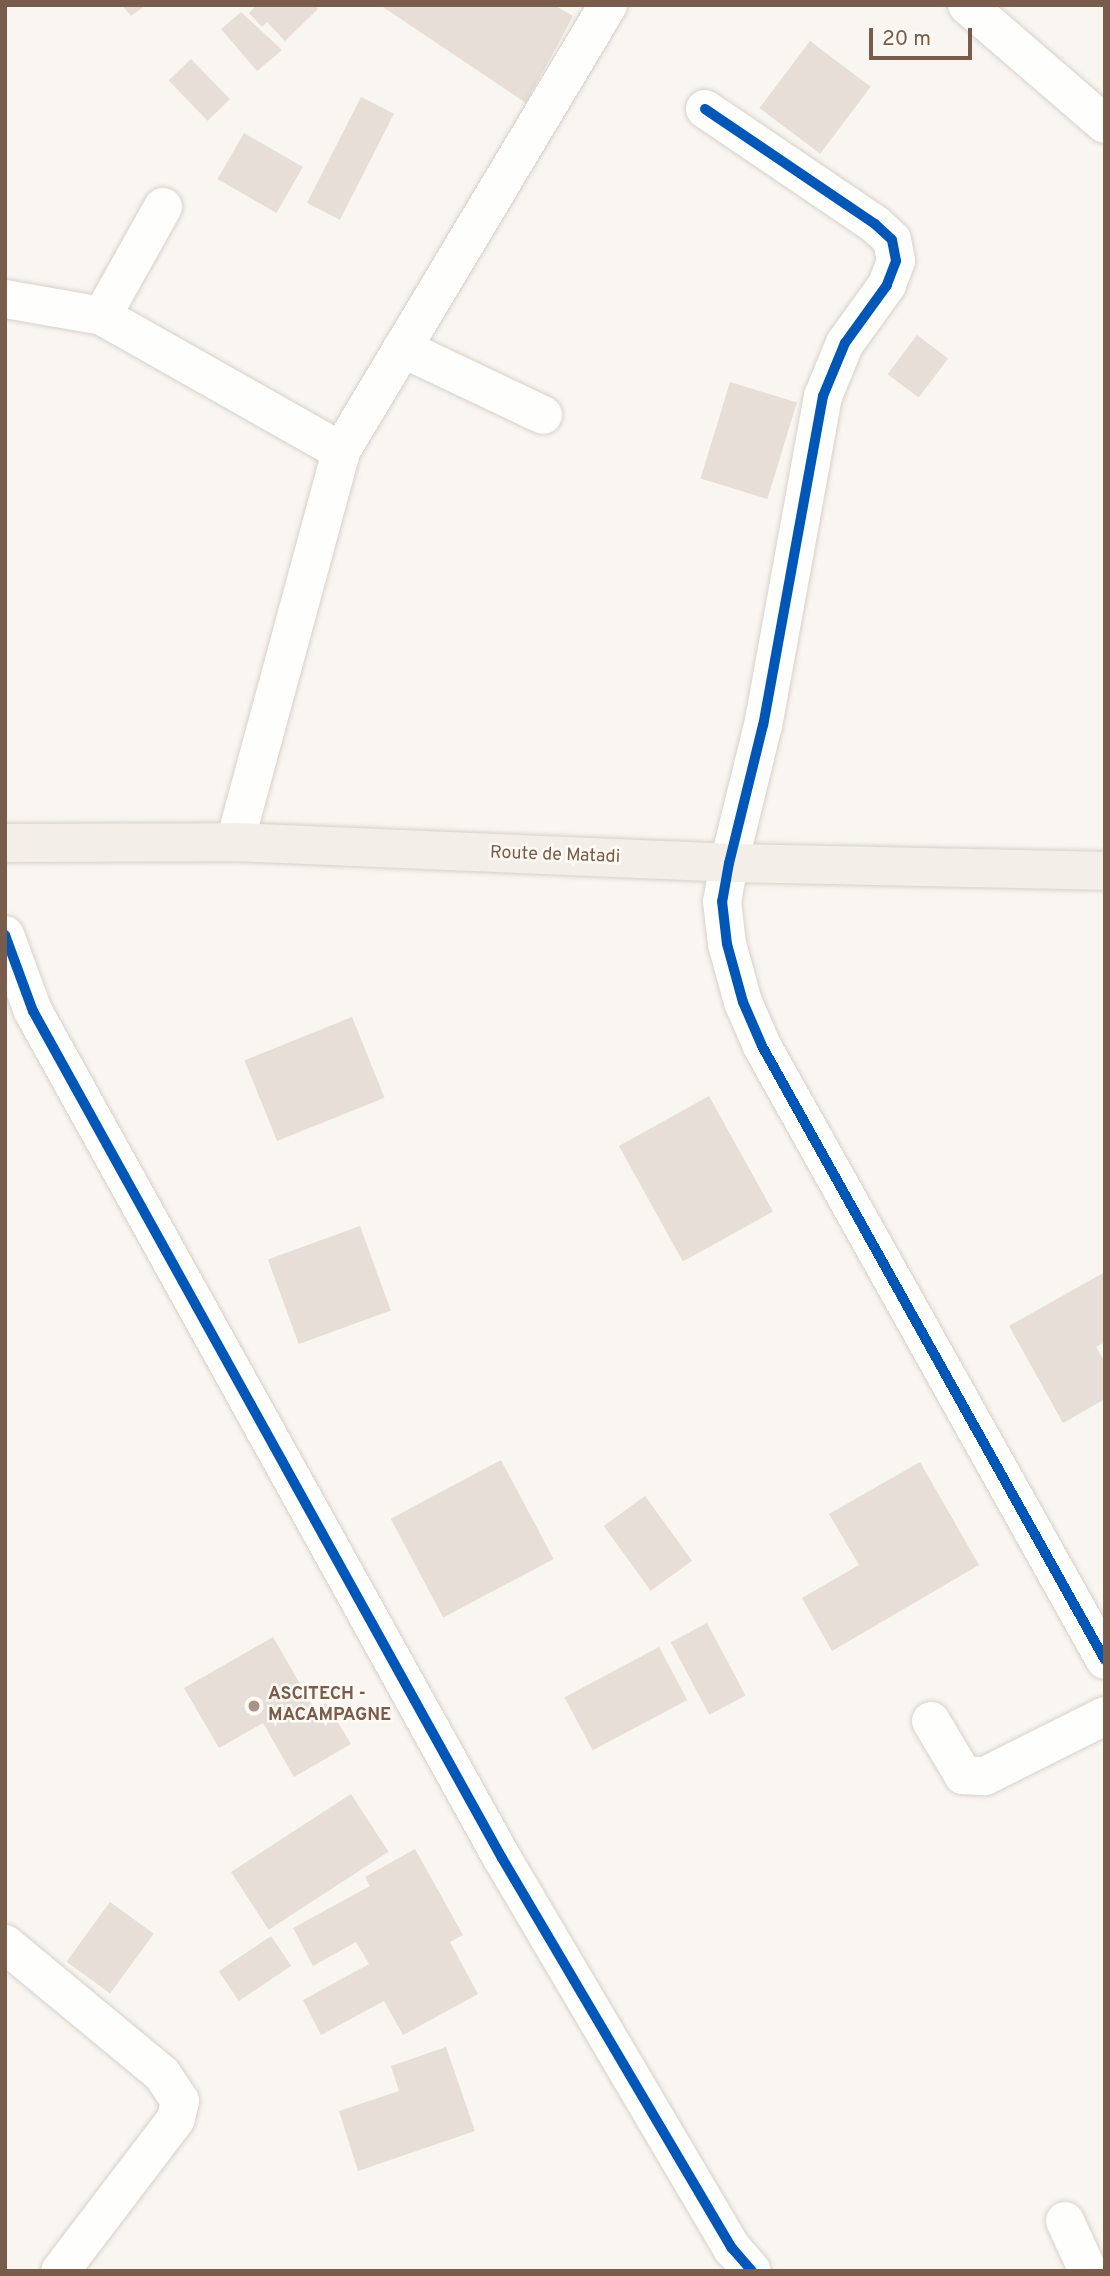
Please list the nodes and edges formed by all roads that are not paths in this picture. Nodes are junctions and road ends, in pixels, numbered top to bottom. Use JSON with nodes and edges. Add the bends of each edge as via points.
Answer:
{"nodes":[{"id":1,"x":608,"y":5,"type":"edge"},
{"id":2,"x":967,"y":5,"type":"edge"},
{"id":3,"x":705,"y":109,"type":"dead end"},
{"id":4,"x":1105,"y":124,"type":"edge"},
{"id":5,"x":163,"y":207,"type":"dead end"},
{"id":6,"x":5,"y":299,"type":"edge"},
{"id":7,"x":102,"y":316,"type":"junction"},
{"id":8,"x":402,"y":348,"type":"junction"},
{"id":9,"x":543,"y":415,"type":"dead end"},
{"id":10,"x":341,"y":451,"type":"junction"},
{"id":11,"x":235,"y":842,"type":"junction"},
{"id":12,"x":5,"y":843,"type":"edge"},
{"id":13,"x":729,"y":863,"type":"junction"},
{"id":14,"x":1105,"y":872,"type":"edge"},
{"id":15,"x":5,"y":935,"type":"edge"},
{"id":16,"x":1105,"y":1660,"type":"edge"},
{"id":17,"x":1105,"y":1716,"type":"edge"},
{"id":18,"x":931,"y":1721,"type":"dead end"},
{"id":19,"x":5,"y":1944,"type":"edge"},
{"id":20,"x":1065,"y":2221,"type":"dead end"},
{"id":21,"x":60,"y":2271,"type":"edge"},
{"id":22,"x":752,"y":2271,"type":"edge"},
{"id":23,"x":1088,"y":2271,"type":"edge"}],
"edges":[{"from":1,"to":8,"type":"street"},
{"from":2,"to":4,"type":"street"},
{"from":3,"to":13,"type":"street","via":[[876,224],[892,240],[896,261],[887,285],[845,343],[823,396],[763,725]]},
{"from":5,"to":7,"type":"street"},
{"from":6,"to":7,"type":"street"},
{"from":7,"to":10,"type":"street"},
{"from":8,"to":9,"type":"street"},
{"from":8,"to":10,"type":"street"},
{"from":10,"to":11,"type":"street"},
{"from":11,"to":12,"type":"main road","name":"Route de Matadi"},
{"from":11,"to":13,"type":"main road","name":"Route de Matadi"},
{"from":13,"to":14,"type":"main road","name":"Route de Matadi"},
{"from":13,"to":16,"type":"street","via":[[722,901],[727,944],[743,1002],[762,1045]]},
{"from":15,"to":22,"type":"street","via":[[33,1011],[502,1858],[732,2248]]},
{"from":17,"to":18,"type":"street","via":[[985,1776],[963,1775]]},
{"from":19,"to":21,"type":"street","via":[[162,2074],[180,2101],[176,2119]]},
{"from":20,"to":23,"type":"street"}]}
